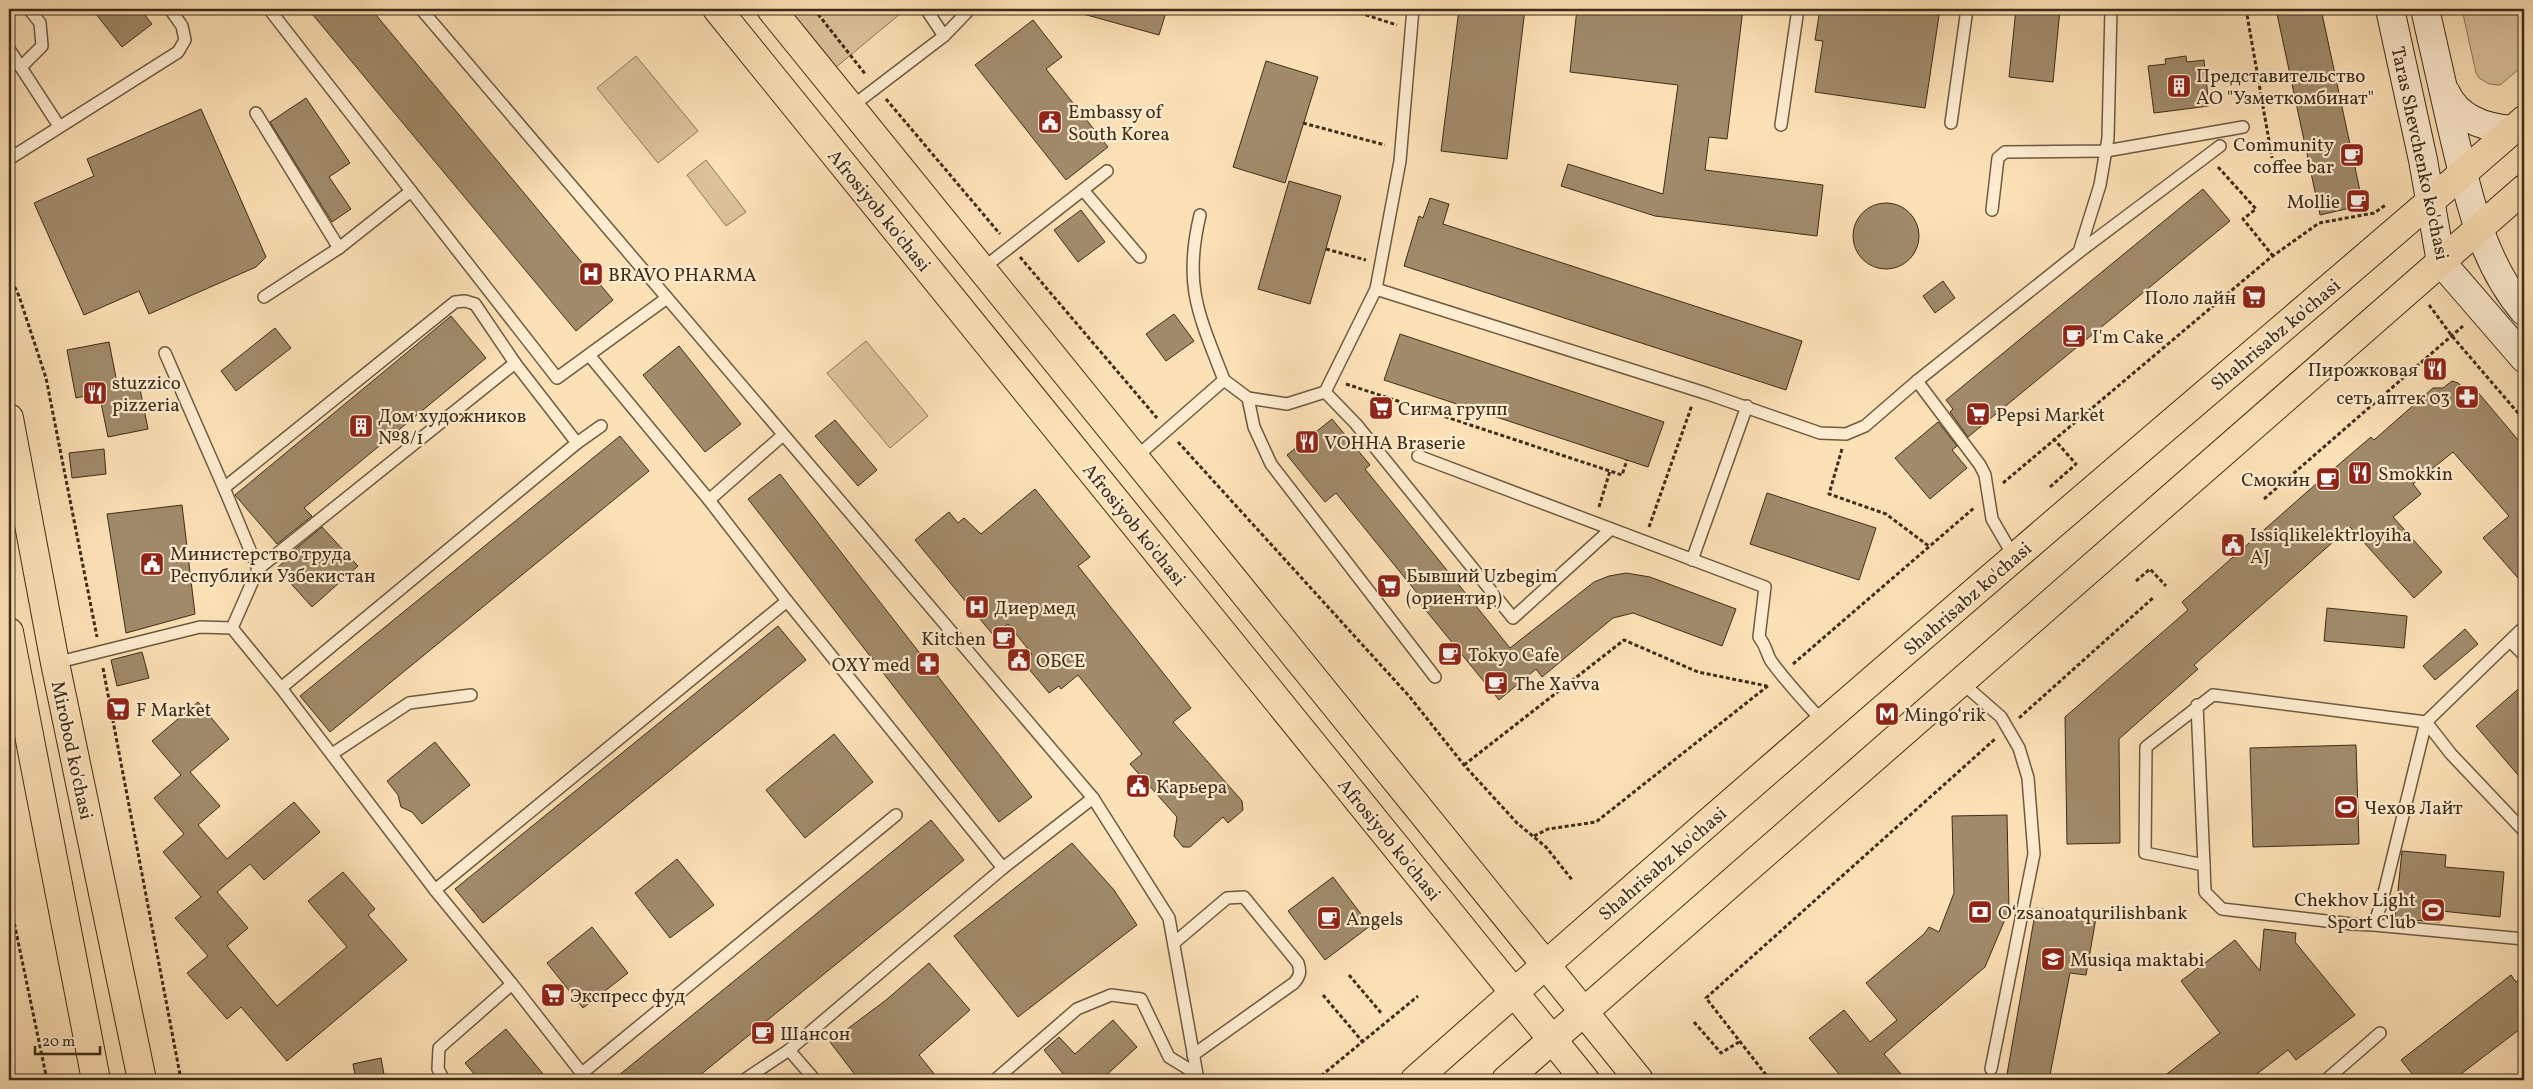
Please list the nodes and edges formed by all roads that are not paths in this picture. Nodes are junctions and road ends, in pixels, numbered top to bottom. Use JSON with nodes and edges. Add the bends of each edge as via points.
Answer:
{"nodes":[{"id":1,"x":29,"y":9,"type":"edge"},
{"id":2,"x":170,"y":9,"type":"edge"},
{"id":3,"x":269,"y":9,"type":"edge"},
{"id":4,"x":421,"y":9,"type":"edge"},
{"id":5,"x":717,"y":9,"type":"edge"},
{"id":6,"x":771,"y":9,"type":"edge"},
{"id":7,"x":926,"y":9,"type":"edge"},
{"id":8,"x":970,"y":9,"type":"edge"},
{"id":9,"x":1413,"y":9,"type":"edge"},
{"id":10,"x":1798,"y":9,"type":"edge"},
{"id":11,"x":1968,"y":9,"type":"edge"},
{"id":12,"x":2111,"y":9,"type":"edge"},
{"id":13,"x":2390,"y":9,"type":"edge"},
{"id":14,"x":2425,"y":9,"type":"edge"},
{"id":15,"x":944,"y":36,"type":"junction"},
{"id":16,"x":9,"y":49,"type":"edge"},
{"id":17,"x":20,"y":67,"type":"junction"},
{"id":18,"x":2443,"y":87,"type":"junction"},
{"id":19,"x":851,"y":107,"type":"junction"},
{"id":20,"x":256,"y":113,"type":"dead end"},
{"id":21,"x":1951,"y":124,"type":"dead end"},
{"id":22,"x":1782,"y":125,"type":"dead end"},
{"id":23,"x":2518,"y":125,"type":"edge"},
{"id":24,"x":59,"y":126,"type":"junction"},
{"id":25,"x":2243,"y":127,"type":"dead end"},
{"id":26,"x":2220,"y":146,"type":"dead end"},
{"id":27,"x":2106,"y":151,"type":"junction"},
{"id":28,"x":9,"y":159,"type":"edge"},
{"id":29,"x":1107,"y":171,"type":"dead end"},
{"id":30,"x":2463,"y":174,"type":"junction"},
{"id":31,"x":2524,"y":189,"type":"edge"},
{"id":32,"x":1083,"y":190,"type":"junction"},
{"id":33,"x":411,"y":191,"type":"junction"},
{"id":34,"x":2429,"y":204,"type":"junction"},
{"id":35,"x":1992,"y":210,"type":"dead end"},
{"id":36,"x":1200,"y":215,"type":"dead end"},
{"id":37,"x":2479,"y":229,"type":"junction"},
{"id":38,"x":339,"y":248,"type":"junction"},
{"id":39,"x":2079,"y":252,"type":"junction"},
{"id":40,"x":1140,"y":257,"type":"dead end"},
{"id":41,"x":2441,"y":262,"type":"junction"},
{"id":42,"x":982,"y":269,"type":"junction"},
{"id":43,"x":1376,"y":289,"type":"junction"},
{"id":44,"x":264,"y":296,"type":"dead end"},
{"id":45,"x":666,"y":298,"type":"junction"},
{"id":46,"x":2524,"y":311,"type":"edge"},
{"id":47,"x":165,"y":354,"type":"dead end"},
{"id":48,"x":588,"y":355,"type":"junction"},
{"id":49,"x":2524,"y":358,"type":"edge"},
{"id":50,"x":515,"y":363,"type":"junction"},
{"id":51,"x":1224,"y":380,"type":"junction"},
{"id":52,"x":1918,"y":381,"type":"junction"},
{"id":53,"x":1325,"y":392,"type":"junction"},
{"id":54,"x":1248,"y":398,"type":"junction"},
{"id":55,"x":1747,"y":406,"type":"junction"},
{"id":56,"x":9,"y":418,"type":"edge"},
{"id":57,"x":601,"y":426,"type":"dead end"},
{"id":58,"x":783,"y":435,"type":"junction"},
{"id":59,"x":577,"y":443,"type":"junction"},
{"id":60,"x":1418,"y":456,"type":"dead end"},
{"id":61,"x":1135,"y":458,"type":"junction"},
{"id":62,"x":224,"y":488,"type":"junction"},
{"id":63,"x":709,"y":500,"type":"junction"},
{"id":64,"x":1611,"y":529,"type":"junction"},
{"id":65,"x":2014,"y":557,"type":"junction"},
{"id":66,"x":1692,"y":560,"type":"junction"},
{"id":67,"x":258,"y":569,"type":"junction"},
{"id":68,"x":788,"y":601,"type":"junction"},
{"id":69,"x":2524,"y":627,"type":"edge"},
{"id":70,"x":232,"y":628,"type":"junction"},
{"id":71,"x":9,"y":632,"type":"edge"},
{"id":72,"x":2510,"y":641,"type":"junction"},
{"id":73,"x":2524,"y":655,"type":"edge"},
{"id":74,"x":55,"y":663,"type":"junction"},
{"id":75,"x":1434,"y":677,"type":"dead end"},
{"id":76,"x":1961,"y":682,"type":"junction"},
{"id":77,"x":281,"y":688,"type":"junction"},
{"id":78,"x":471,"y":694,"type":"dead end"},
{"id":79,"x":2197,"y":705,"type":"junction"},
{"id":80,"x":1823,"y":722,"type":"junction"},
{"id":81,"x":2426,"y":722,"type":"junction"},
{"id":82,"x":332,"y":754,"type":"junction"},
{"id":83,"x":1093,"y":798,"type":"junction"},
{"id":84,"x":896,"y":815,"type":"dead end"},
{"id":85,"x":2524,"y":830,"type":"edge"},
{"id":86,"x":2204,"y":865,"type":"junction"},
{"id":87,"x":1003,"y":868,"type":"junction"},
{"id":88,"x":435,"y":890,"type":"junction"},
{"id":89,"x":2374,"y":924,"type":"junction"},
{"id":90,"x":2524,"y":939,"type":"edge"},
{"id":91,"x":1174,"y":943,"type":"junction"},
{"id":92,"x":1546,"y":965,"type":"junction"},
{"id":93,"x":512,"y":984,"type":"junction"},
{"id":94,"x":1514,"y":993,"type":"junction"},
{"id":95,"x":1584,"y":1012,"type":"junction"},
{"id":96,"x":2380,"y":1033,"type":"dead end"},
{"id":97,"x":1552,"y":1040,"type":"junction"},
{"id":98,"x":789,"y":1050,"type":"junction"},
{"id":99,"x":1193,"y":1055,"type":"junction"},
{"id":100,"x":1991,"y":1069,"type":"dead end"},
{"id":101,"x":1197,"y":1076,"type":"edge"},
{"id":102,"x":584,"y":1077,"type":"edge"},
{"id":103,"x":96,"y":1080,"type":"edge"},
{"id":104,"x":142,"y":1080,"type":"edge"},
{"id":105,"x":444,"y":1080,"type":"edge"},
{"id":106,"x":744,"y":1080,"type":"edge"},
{"id":107,"x":815,"y":1080,"type":"edge"},
{"id":108,"x":995,"y":1080,"type":"edge"},
{"id":109,"x":1415,"y":1080,"type":"edge"},
{"id":110,"x":1506,"y":1080,"type":"edge"},
{"id":111,"x":1585,"y":1080,"type":"edge"},
{"id":112,"x":1639,"y":1080,"type":"edge"},
{"id":113,"x":2326,"y":1080,"type":"edge"}],
"edges":[{"from":1,"to":17,"type":"lane","via":[[40,23],[42,46]]},
{"from":2,"to":24,"type":"lane","via":[[182,26],[185,40],[178,52]]},
{"from":3,"to":33,"type":"lane"},
{"from":4,"to":45,"type":"lane"},
{"from":5,"to":94,"type":"main road","name":"Afrosiyob ko'chasi"},
{"from":6,"to":19,"type":"main road"},
{"from":7,"to":15,"type":"lane"},
{"from":8,"to":15,"type":"lane"},
{"from":9,"to":43,"type":"lane","via":[[1400,149]]},
{"from":10,"to":22,"type":"lane"},
{"from":11,"to":21,"type":"lane"},
{"from":12,"to":27,"type":"lane"},
{"from":13,"to":34,"type":"main road","name":"Taras Shevchenko ko'chasi"},
{"from":14,"to":18,"type":"main road","name":"Taras Shevchenko ko'chasi"},
{"from":15,"to":19,"type":"lane"},
{"from":16,"to":17,"type":"lane"},
{"from":17,"to":24,"type":"lane"},
{"from":18,"to":23,"type":"main road","name":"Taras Shevchenko ko'chasi","via":[[2454,105],[2472,120],[2492,127]]},
{"from":18,"to":30,"type":"main road","name":"Taras Shevchenko ko'chasi"},
{"from":19,"to":42,"type":"main road"},
{"from":20,"to":38,"type":"lane"},
{"from":23,"to":30,"type":"main road","name":"Shahrisabz ko'chasi"},
{"from":24,"to":28,"type":"lane"},
{"from":25,"to":27,"type":"lane"},
{"from":26,"to":39,"type":"lane"},
{"from":27,"to":35,"type":"lane","via":[[2005,152],[1998,158]]},
{"from":27,"to":39,"type":"lane","via":[[2100,186]]},
{"from":29,"to":32,"type":"lane"},
{"from":30,"to":34,"type":"main road","name":"Shahrisabz ko'chasi"},
{"from":30,"to":37,"type":"main road","name":"Taras Shevchenko ko'chasi"},
{"from":31,"to":37,"type":"main road"},
{"from":32,"to":40,"type":"lane"},
{"from":32,"to":42,"type":"lane"},
{"from":33,"to":38,"type":"lane"},
{"from":33,"to":48,"type":"lane","via":[[557,378]]},
{"from":34,"to":41,"type":"main road","name":"Taras Shevchenko ko'chasi"},
{"from":34,"to":65,"type":"main road","name":"Shahrisabz ko'chasi"},
{"from":36,"to":51,"type":"lane","via":[[1192,246],[1191,279],[1198,314]]},
{"from":37,"to":41,"type":"main road"},
{"from":37,"to":46,"type":"main road","name":"Taras Shevchenko ko'chasi","via":[[2506,290]]},
{"from":38,"to":44,"type":"lane"},
{"from":39,"to":52,"type":"lane"},
{"from":41,"to":49,"type":"main road","name":"Taras Shevchenko ko'chasi"},
{"from":41,"to":76,"type":"main road"},
{"from":42,"to":61,"type":"main road"},
{"from":43,"to":53,"type":"lane"},
{"from":43,"to":55,"type":"lane"},
{"from":45,"to":48,"type":"lane"},
{"from":45,"to":58,"type":"lane"},
{"from":47,"to":62,"type":"lane"},
{"from":48,"to":63,"type":"lane"},
{"from":50,"to":59,"type":"lane"},
{"from":50,"to":62,"type":"lane","via":[[475,304],[465,300],[455,302]]},
{"from":50,"to":67,"type":"lane"},
{"from":51,"to":54,"type":"lane"},
{"from":51,"to":61,"type":"lane"},
{"from":52,"to":55,"type":"lane","via":[[1865,426],[1846,434],[1820,433]]},
{"from":52,"to":65,"type":"lane","via":[[1980,465],[1997,530]]},
{"from":53,"to":54,"type":"lane","via":[[1287,404]]},
{"from":53,"to":64,"type":"lane","via":[[1356,424],[1513,618]]},
{"from":54,"to":75,"type":"lane","via":[[1254,428],[1271,464]]},
{"from":55,"to":66,"type":"lane"},
{"from":56,"to":74,"type":"main road","name":"Mirobod ko'chasi"},
{"from":57,"to":59,"type":"lane"},
{"from":58,"to":63,"type":"lane"},
{"from":58,"to":83,"type":"lane"},
{"from":59,"to":77,"type":"lane"},
{"from":60,"to":64,"type":"lane"},
{"from":61,"to":92,"type":"main road"},
{"from":62,"to":67,"type":"lane"},
{"from":63,"to":68,"type":"lane"},
{"from":64,"to":66,"type":"lane"},
{"from":65,"to":80,"type":"main road","name":"Shahrisabz ko'chasi"},
{"from":66,"to":80,"type":"lane","via":[[1765,587],[1759,637],[1781,675]]},
{"from":67,"to":70,"type":"lane"},
{"from":68,"to":87,"type":"lane"},
{"from":68,"to":88,"type":"lane"},
{"from":69,"to":72,"type":"lane"},
{"from":70,"to":74,"type":"lane","via":[[200,627]]},
{"from":70,"to":77,"type":"lane"},
{"from":71,"to":103,"type":"main road","name":"Mirobod ko'chasi"},
{"from":72,"to":73,"type":"lane"},
{"from":72,"to":81,"type":"lane"},
{"from":74,"to":104,"type":"main road","name":"Mirobod ko'chasi"},
{"from":76,"to":95,"type":"main road"},
{"from":76,"to":100,"type":"lane","via":[[2001,717],[2019,748],[2028,778],[2034,854]]},
{"from":77,"to":82,"type":"lane"},
{"from":78,"to":82,"type":"lane","via":[[409,702]]},
{"from":79,"to":81,"type":"lane","via":[[2213,695]]},
{"from":79,"to":86,"type":"lane"},
{"from":79,"to":86,"type":"lane","via":[[2146,747],[2145,853]]},
{"from":80,"to":92,"type":"main road","name":"Shahrisabz ko'chasi"},
{"from":81,"to":85,"type":"lane","via":[[2451,754]]},
{"from":81,"to":89,"type":"lane"},
{"from":82,"to":88,"type":"lane"},
{"from":83,"to":87,"type":"lane"},
{"from":83,"to":91,"type":"lane","via":[[1169,918]]},
{"from":84,"to":102,"type":"lane"},
{"from":86,"to":89,"type":"lane","via":[[2205,892],[2222,909]]},
{"from":87,"to":98,"type":"lane"},
{"from":88,"to":93,"type":"lane"},
{"from":89,"to":90,"type":"lane"},
{"from":91,"to":99,"type":"lane"},
{"from":91,"to":99,"type":"lane","via":[[1227,898],[1244,897],[1298,963],[1300,971],[1294,983]]},
{"from":92,"to":94,"type":"main road","name":"Shahrisabz ko'chasi"},
{"from":92,"to":95,"type":"main road"},
{"from":93,"to":102,"type":"lane"},
{"from":93,"to":105,"type":"lane","via":[[439,1048],[438,1069]]},
{"from":94,"to":97,"type":"main road","name":"Afrosiyob ko'chasi"},
{"from":94,"to":109,"type":"main road","name":"Shahrisabz ko'chasi"},
{"from":95,"to":97,"type":"main road"},
{"from":95,"to":112,"type":"main road"},
{"from":96,"to":113,"type":"lane"},
{"from":97,"to":110,"type":"main road"},
{"from":97,"to":111,"type":"main road","name":"Afrosiyob ko'chasi"},
{"from":98,"to":106,"type":"lane"},
{"from":98,"to":107,"type":"lane"},
{"from":99,"to":101,"type":"lane"},
{"from":101,"to":108,"type":"lane","via":[[1169,1057],[1141,998],[1111,995],[1077,1009]]}]}
